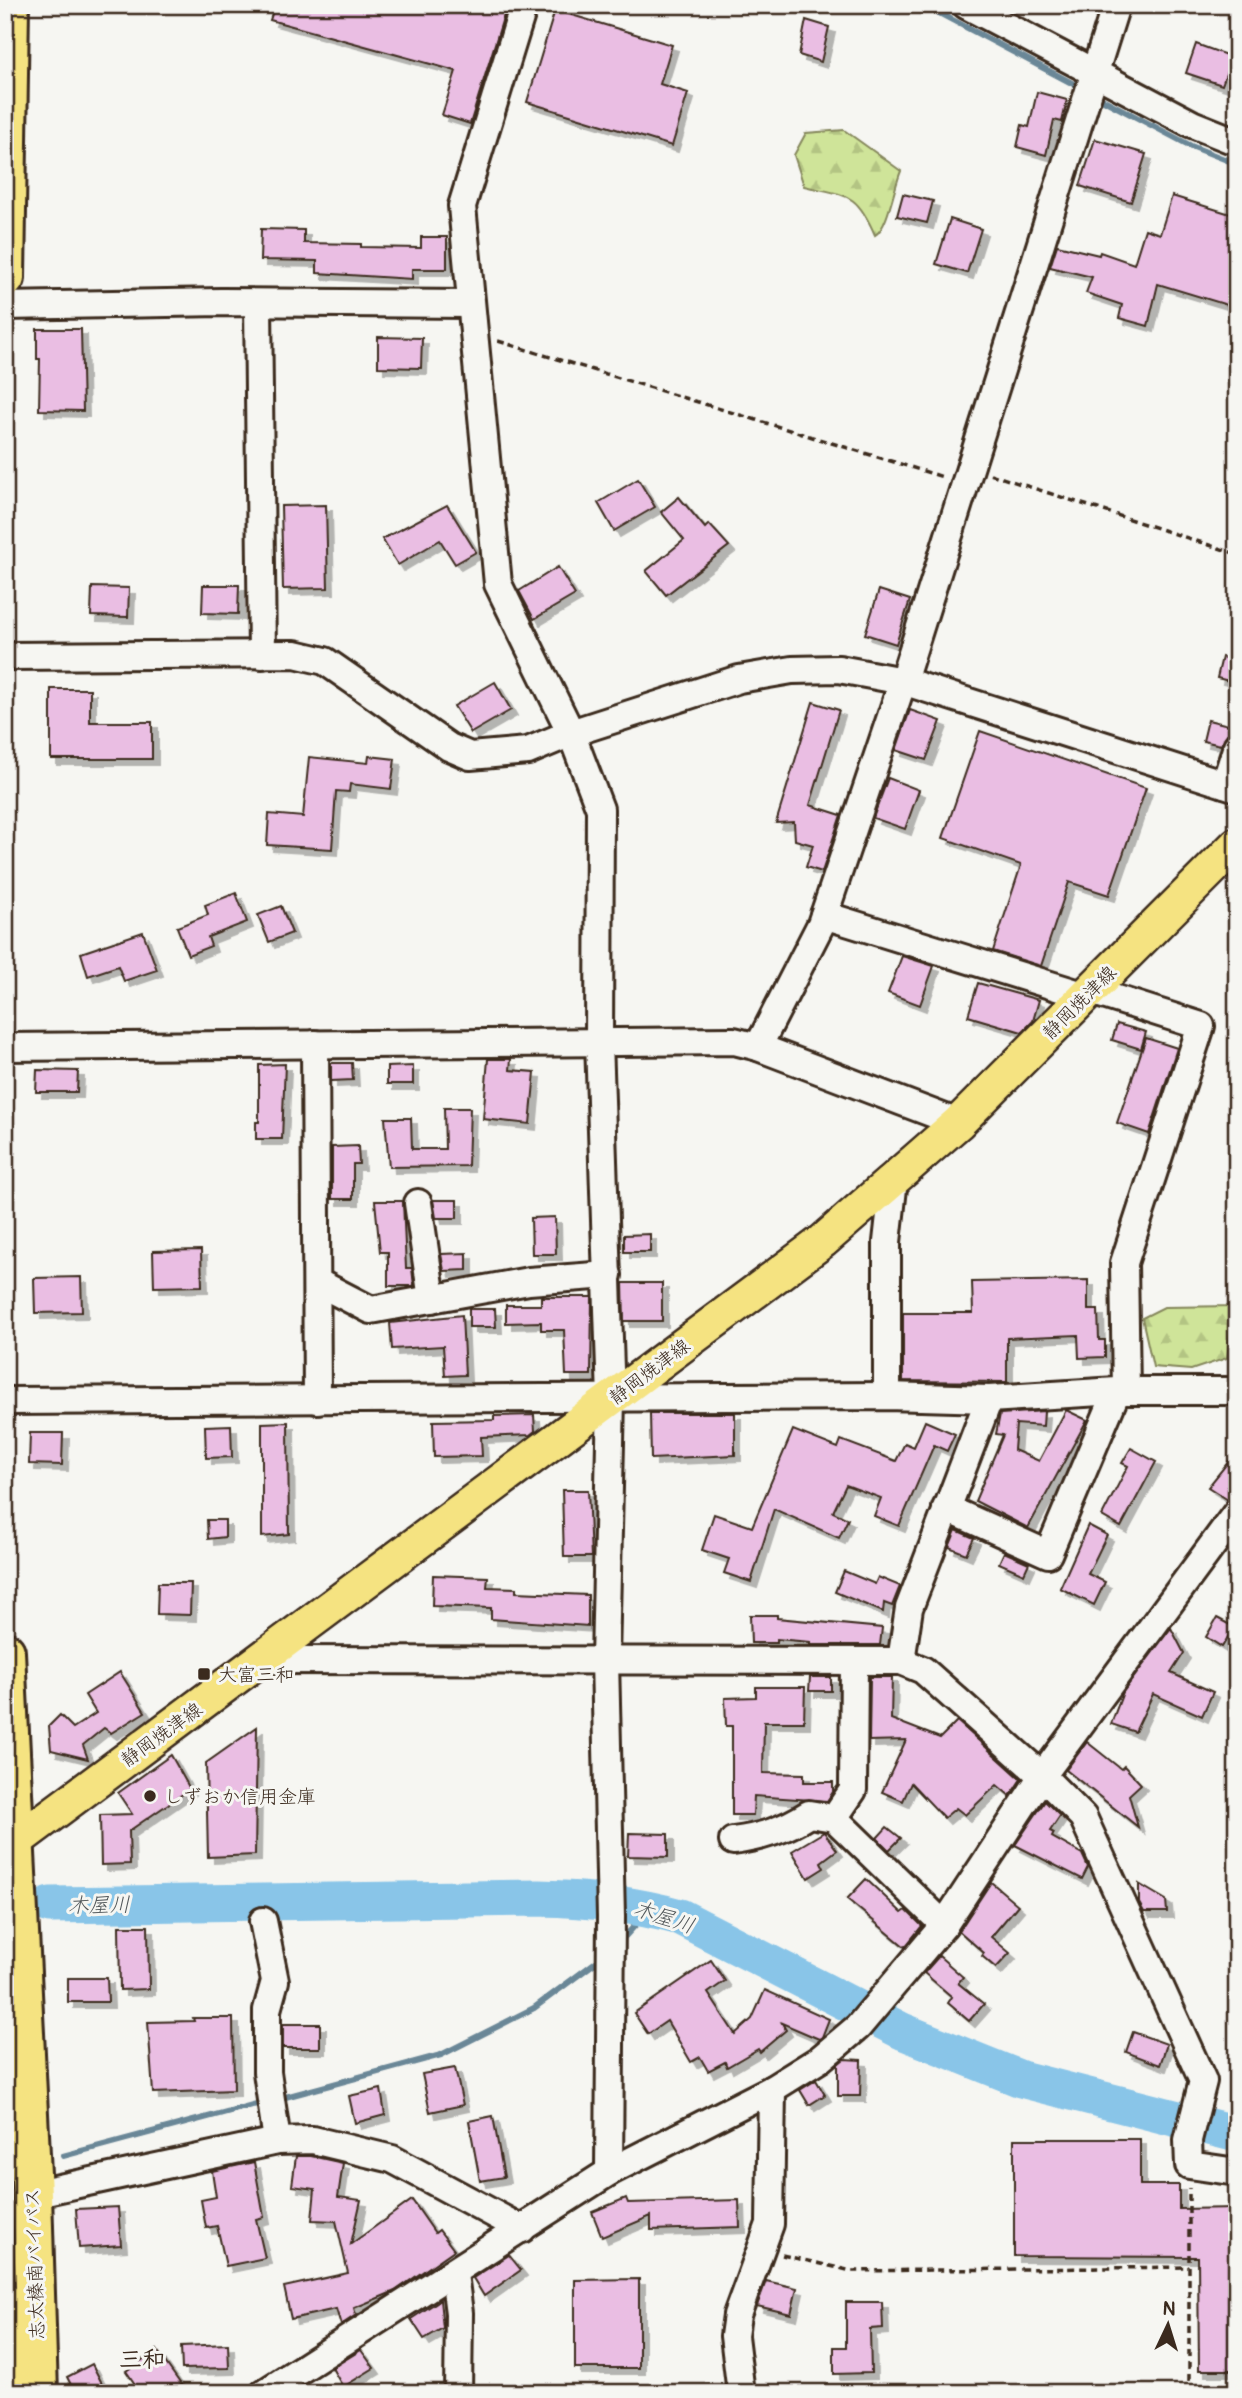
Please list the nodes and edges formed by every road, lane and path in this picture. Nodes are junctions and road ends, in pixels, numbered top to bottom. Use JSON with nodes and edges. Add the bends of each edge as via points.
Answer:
{"nodes":[{"id":1,"x":9,"y":5,"type":"edge"},
{"id":2,"x":524,"y":5,"type":"edge"},
{"id":3,"x":966,"y":5,"type":"edge"},
{"id":4,"x":1116,"y":5,"type":"edge"},
{"id":5,"x":1095,"y":74,"type":"junction"},
{"id":6,"x":1237,"y":142,"type":"edge"},
{"id":7,"x":5,"y":278,"type":"edge"},
{"id":8,"x":258,"y":304,"type":"junction"},
{"id":9,"x":470,"y":304,"type":"junction"},
{"id":10,"x":5,"y":306,"type":"edge"},
{"id":11,"x":473,"y":334,"type":"junction"},
{"id":12,"x":968,"y":477,"type":"junction"},
{"id":13,"x":1237,"y":554,"type":"edge"},
{"id":14,"x":262,"y":654,"type":"junction"},
{"id":15,"x":5,"y":656,"type":"edge"},
{"id":16,"x":903,"y":681,"type":"junction"},
{"id":17,"x":571,"y":733,"type":"junction"},
{"id":18,"x":1237,"y":746,"type":"edge"},
{"id":19,"x":1231,"y":786,"type":"edge"},
{"id":20,"x":1237,"y":844,"type":"edge"},
{"id":21,"x":824,"y":915,"type":"junction"},
{"id":22,"x":1088,"y":993,"type":"junction"},
{"id":23,"x":599,"y":1041,"type":"junction"},
{"id":24,"x":315,"y":1044,"type":"junction"},
{"id":25,"x":5,"y":1047,"type":"edge"},
{"id":26,"x":758,"y":1047,"type":"junction"},
{"id":27,"x":958,"y":1123,"type":"junction"},
{"id":28,"x":894,"y":1179,"type":"junction"},
{"id":29,"x":418,"y":1202,"type":"dead end"},
{"id":30,"x":608,"y":1275,"type":"junction"},
{"id":31,"x":317,"y":1282,"type":"junction"},
{"id":32,"x":432,"y":1299,"type":"junction"},
{"id":33,"x":1122,"y":1391,"type":"junction"},
{"id":34,"x":1237,"y":1391,"type":"edge"},
{"id":35,"x":887,"y":1396,"type":"junction"},
{"id":36,"x":611,"y":1399,"type":"junction"},
{"id":37,"x":989,"y":1399,"type":"junction"},
{"id":38,"x":317,"y":1400,"type":"junction"},
{"id":39,"x":5,"y":1401,"type":"edge"},
{"id":40,"x":946,"y":1508,"type":"junction"},
{"id":41,"x":1237,"y":1512,"type":"edge"},
{"id":42,"x":5,"y":1652,"type":"edge"},
{"id":43,"x":262,"y":1660,"type":"junction"},
{"id":44,"x":605,"y":1660,"type":"junction"},
{"id":45,"x":854,"y":1661,"type":"junction"},
{"id":46,"x":901,"y":1661,"type":"junction"},
{"id":47,"x":1042,"y":1776,"type":"junction"},
{"id":48,"x":834,"y":1818,"type":"junction"},
{"id":49,"x":733,"y":1841,"type":"dead end"},
{"id":50,"x":10,"y":1845,"type":"edge"},
{"id":51,"x":263,"y":1921,"type":"dead end"},
{"id":52,"x":944,"y":1925,"type":"junction"},
{"id":53,"x":772,"y":2089,"type":"junction"},
{"id":54,"x":277,"y":2141,"type":"junction"},
{"id":55,"x":1188,"y":2153,"type":"junction"},
{"id":56,"x":609,"y":2172,"type":"junction"},
{"id":57,"x":1237,"y":2172,"type":"edge"},
{"id":58,"x":32,"y":2194,"type":"junction"},
{"id":59,"x":522,"y":2229,"type":"junction"},
{"id":60,"x":763,"y":2250,"type":"junction"},
{"id":61,"x":1189,"y":2267,"type":"junction"},
{"id":62,"x":454,"y":2274,"type":"junction"},
{"id":63,"x":5,"y":2304,"type":"edge"},
{"id":64,"x":10,"y":2393,"type":"edge"},
{"id":65,"x":38,"y":2393,"type":"edge"},
{"id":66,"x":264,"y":2393,"type":"edge"},
{"id":67,"x":457,"y":2393,"type":"edge"},
{"id":68,"x":741,"y":2393,"type":"edge"},
{"id":69,"x":1189,"y":2393,"type":"edge"}],
"edges":[{"from":1,"to":7,"type":"highway"},
{"from":2,"to":9,"type":"street","via":[[462,206]]},
{"from":3,"to":5,"type":"street"},
{"from":4,"to":5,"type":"street"},
{"from":5,"to":6,"type":"street"},
{"from":5,"to":12,"type":"street"},
{"from":8,"to":9,"type":"street"},
{"from":8,"to":10,"type":"street"},
{"from":8,"to":14,"type":"street"},
{"from":9,"to":11,"type":"street"},
{"from":11,"to":12,"type":"path"},
{"from":11,"to":17,"type":"street","via":[[498,584]]},
{"from":12,"to":13,"type":"path"},
{"from":12,"to":16,"type":"street"},
{"from":14,"to":15,"type":"street"},
{"from":14,"to":17,"type":"street","via":[[295,654],[325,661],[449,747],[470,756],[528,751]]},
{"from":16,"to":17,"type":"street","via":[[839,669],[792,670],[739,679]]},
{"from":16,"to":19,"type":"street"},
{"from":16,"to":21,"type":"street"},
{"from":17,"to":23,"type":"street","via":[[600,809]]},
{"from":18,"to":19,"type":"street"},
{"from":20,"to":22,"type":"main road","name":"静岡焼津線"},
{"from":21,"to":22,"type":"street"},
{"from":21,"to":26,"type":"street"},
{"from":22,"to":27,"type":"main road","name":"静岡焼津線"},
{"from":22,"to":33,"type":"street","via":[[1201,1026],[1124,1262]]},
{"from":23,"to":24,"type":"street"},
{"from":23,"to":26,"type":"street","via":[[734,1041]]},
{"from":23,"to":30,"type":"street"},
{"from":24,"to":25,"type":"street"},
{"from":24,"to":31,"type":"street"},
{"from":26,"to":27,"type":"street"},
{"from":27,"to":28,"type":"main road","name":"静岡焼津線"},
{"from":28,"to":35,"type":"street","via":[[887,1242]]},
{"from":28,"to":36,"type":"main road","name":"静岡焼津線","via":[[823,1241]]},
{"from":29,"to":32,"type":"street"},
{"from":30,"to":32,"type":"street","via":[[529,1281]]},
{"from":30,"to":36,"type":"street"},
{"from":31,"to":32,"type":"street","via":[[371,1310]]},
{"from":31,"to":38,"type":"street"},
{"from":33,"to":34,"type":"street"},
{"from":33,"to":37,"type":"street"},
{"from":33,"to":40,"type":"street","via":[[1048,1554]]},
{"from":35,"to":36,"type":"street"},
{"from":35,"to":37,"type":"street"},
{"from":36,"to":38,"type":"street"},
{"from":36,"to":43,"type":"main road","name":"静岡焼津線"},
{"from":36,"to":44,"type":"street"},
{"from":37,"to":40,"type":"street"},
{"from":38,"to":39,"type":"street"},
{"from":40,"to":46,"type":"street","via":[[909,1608]]},
{"from":41,"to":47,"type":"street"},
{"from":42,"to":50,"type":"highway","name":"志太榛南バイパス"},
{"from":43,"to":44,"type":"street"},
{"from":43,"to":50,"type":"main road","name":"静岡焼津線"},
{"from":44,"to":45,"type":"street"},
{"from":44,"to":56,"type":"street","via":[[611,1917]]},
{"from":45,"to":46,"type":"street"},
{"from":45,"to":48,"type":"street","via":[[853,1790]]},
{"from":46,"to":47,"type":"street","via":[[923,1670]]},
{"from":47,"to":52,"type":"street"},
{"from":47,"to":55,"type":"street","via":[[1083,1817],[1203,2081]]},
{"from":48,"to":49,"type":"street","via":[[809,1814],[787,1828]]},
{"from":48,"to":52,"type":"street"},
{"from":50,"to":58,"type":"highway","name":"志太榛南バイパス"},
{"from":51,"to":54,"type":"street","via":[[275,1981],[267,2010],[267,2073]]},
{"from":52,"to":53,"type":"street","via":[[858,2027],[820,2059]]},
{"from":53,"to":56,"type":"street"},
{"from":53,"to":60,"type":"street","via":[[770,2224]]},
{"from":54,"to":58,"type":"street"},
{"from":54,"to":59,"type":"street","via":[[313,2140],[392,2159]]},
{"from":55,"to":57,"type":"street"},
{"from":55,"to":61,"type":"path"},
{"from":56,"to":59,"type":"street"},
{"from":58,"to":65,"type":"highway","name":"志太榛南バイパス"},
{"from":59,"to":62,"type":"street"},
{"from":60,"to":61,"type":"path","via":[[852,2270]]},
{"from":60,"to":68,"type":"street","via":[[737,2315],[734,2336]]},
{"from":61,"to":69,"type":"path"},
{"from":62,"to":66,"type":"street"},
{"from":62,"to":67,"type":"street","via":[[459,2312]]},
{"from":63,"to":64,"type":"highway","name":"志太榛南バイパス"}]}
